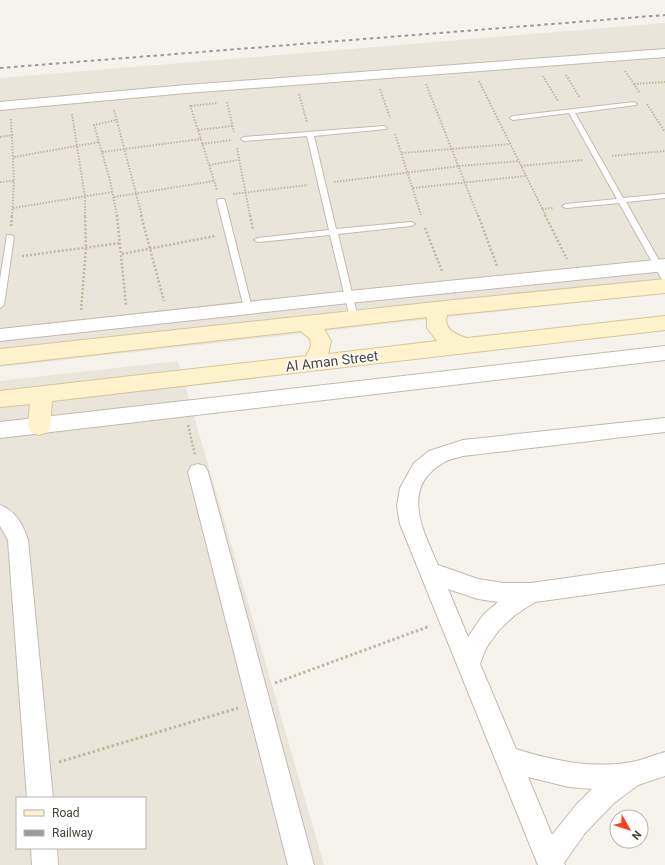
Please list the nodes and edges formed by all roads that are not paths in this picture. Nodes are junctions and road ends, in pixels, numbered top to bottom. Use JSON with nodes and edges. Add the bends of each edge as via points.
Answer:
{"nodes":[{"id":1,"x":665,"y":53,"type":"edge"},
{"id":2,"x":634,"y":104,"type":"dead end"},
{"id":3,"x":0,"y":106,"type":"edge"},
{"id":4,"x":568,"y":111,"type":"junction"},
{"id":5,"x":512,"y":118,"type":"dead end"},
{"id":6,"x":384,"y":128,"type":"dead end"},
{"id":7,"x":310,"y":134,"type":"junction"},
{"id":8,"x":244,"y":139,"type":"road end"},
{"id":9,"x":665,"y":196,"type":"edge"},
{"id":10,"x":220,"y":198,"type":"road end"},
{"id":11,"x":621,"y":201,"type":"junction"},
{"id":12,"x":566,"y":206,"type":"dead end"},
{"id":13,"x":411,"y":224,"type":"dead end"},
{"id":14,"x":334,"y":232,"type":"junction"},
{"id":15,"x":10,"y":236,"type":"road end"},
{"id":16,"x":256,"y":237,"type":"road end"},
{"id":17,"x":663,"y":270,"type":"edge"},
{"id":18,"x":665,"y":286,"type":"edge"},
{"id":19,"x":349,"y":297,"type":"junction"},
{"id":20,"x":0,"y":305,"type":"edge"},
{"id":21,"x":248,"y":308,"type":"junction"},
{"id":22,"x":440,"y":309,"type":"junction"},
{"id":23,"x":354,"y":318,"type":"junction"},
{"id":24,"x":665,"y":323,"type":"edge"},
{"id":25,"x":305,"y":324,"type":"junction"},
{"id":26,"x":0,"y":335,"type":"edge"},
{"id":27,"x":464,"y":345,"type":"junction"},
{"id":28,"x":665,"y":353,"type":"edge"},
{"id":29,"x":0,"y":357,"type":"edge"},
{"id":30,"x":312,"y":363,"type":"junction"},
{"id":31,"x":42,"y":394,"type":"junction"},
{"id":32,"x":0,"y":399,"type":"edge"},
{"id":33,"x":665,"y":425,"type":"edge"},
{"id":34,"x":39,"y":426,"type":"junction"},
{"id":35,"x":0,"y":430,"type":"edge"},
{"id":36,"x":198,"y":472,"type":"road end"},
{"id":37,"x":0,"y":514,"type":"edge"},
{"id":38,"x":429,"y":571,"type":"junction"},
{"id":39,"x":665,"y":574,"type":"edge"},
{"id":40,"x":531,"y":593,"type":"junction"},
{"id":41,"x":468,"y":665,"type":"junction"},
{"id":42,"x":508,"y":759,"type":"junction"},
{"id":43,"x":665,"y":764,"type":"edge"},
{"id":44,"x":632,"y":774,"type":"junction"},
{"id":45,"x":40,"y":797,"type":"edge"},
{"id":46,"x":44,"y":849,"type":"edge"},
{"id":47,"x":551,"y":864,"type":"edge"},
{"id":48,"x":45,"y":865,"type":"edge"},
{"id":49,"x":301,"y":865,"type":"edge"}],
"edges":[{"from":1,"to":3,"type":"street","via":[[186,89]]},
{"from":2,"to":4,"type":"lane"},
{"from":4,"to":5,"type":"lane"},
{"from":4,"to":11,"type":"lane"},
{"from":6,"to":7,"type":"lane"},
{"from":7,"to":8,"type":"lane"},
{"from":7,"to":14,"type":"lane"},
{"from":9,"to":11,"type":"lane"},
{"from":10,"to":21,"type":"lane"},
{"from":11,"to":12,"type":"lane"},
{"from":11,"to":17,"type":"lane"},
{"from":13,"to":14,"type":"lane"},
{"from":14,"to":16,"type":"lane"},
{"from":14,"to":19,"type":"lane"},
{"from":15,"to":20,"type":"lane"},
{"from":17,"to":19,"type":"street","via":[[574,274]]},
{"from":18,"to":22,"type":"street"},
{"from":19,"to":21,"type":"street"},
{"from":19,"to":23,"type":"lane"},
{"from":21,"to":26,"type":"street"},
{"from":22,"to":23,"type":"street"},
{"from":22,"to":27,"type":"street","via":[[435,321],[439,333]]},
{"from":23,"to":25,"type":"street"},
{"from":24,"to":27,"type":"street","name":"Al Aman Street"},
{"from":25,"to":29,"type":"street"},
{"from":25,"to":30,"type":"street","via":[[318,334],[321,344],[318,356]]},
{"from":27,"to":30,"type":"street","name":"Al Aman Street"},
{"from":28,"to":34,"type":"street"},
{"from":30,"to":31,"type":"street","name":"Al Aman Street"},
{"from":31,"to":32,"type":"street","name":"Al Aman Street"},
{"from":31,"to":34,"type":"street"},
{"from":33,"to":38,"type":"street","via":[[462,448],[436,457],[420,470],[410,488],[407,506],[410,524]]},
{"from":34,"to":35,"type":"street"},
{"from":36,"to":49,"type":"street"},
{"from":37,"to":45,"type":"street","via":[[8,519],[18,540]]},
{"from":38,"to":40,"type":"street","via":[[478,589],[504,593]]},
{"from":38,"to":41,"type":"street"},
{"from":39,"to":40,"type":"street"},
{"from":40,"to":41,"type":"street","via":[[509,604],[491,621],[477,641]]},
{"from":41,"to":42,"type":"street"},
{"from":42,"to":44,"type":"street","via":[[538,769],[570,775]]},
{"from":42,"to":47,"type":"street"},
{"from":43,"to":44,"type":"street"},
{"from":44,"to":47,"type":"street","via":[[608,790],[587,811],[567,834]]},
{"from":46,"to":48,"type":"street"}]}
